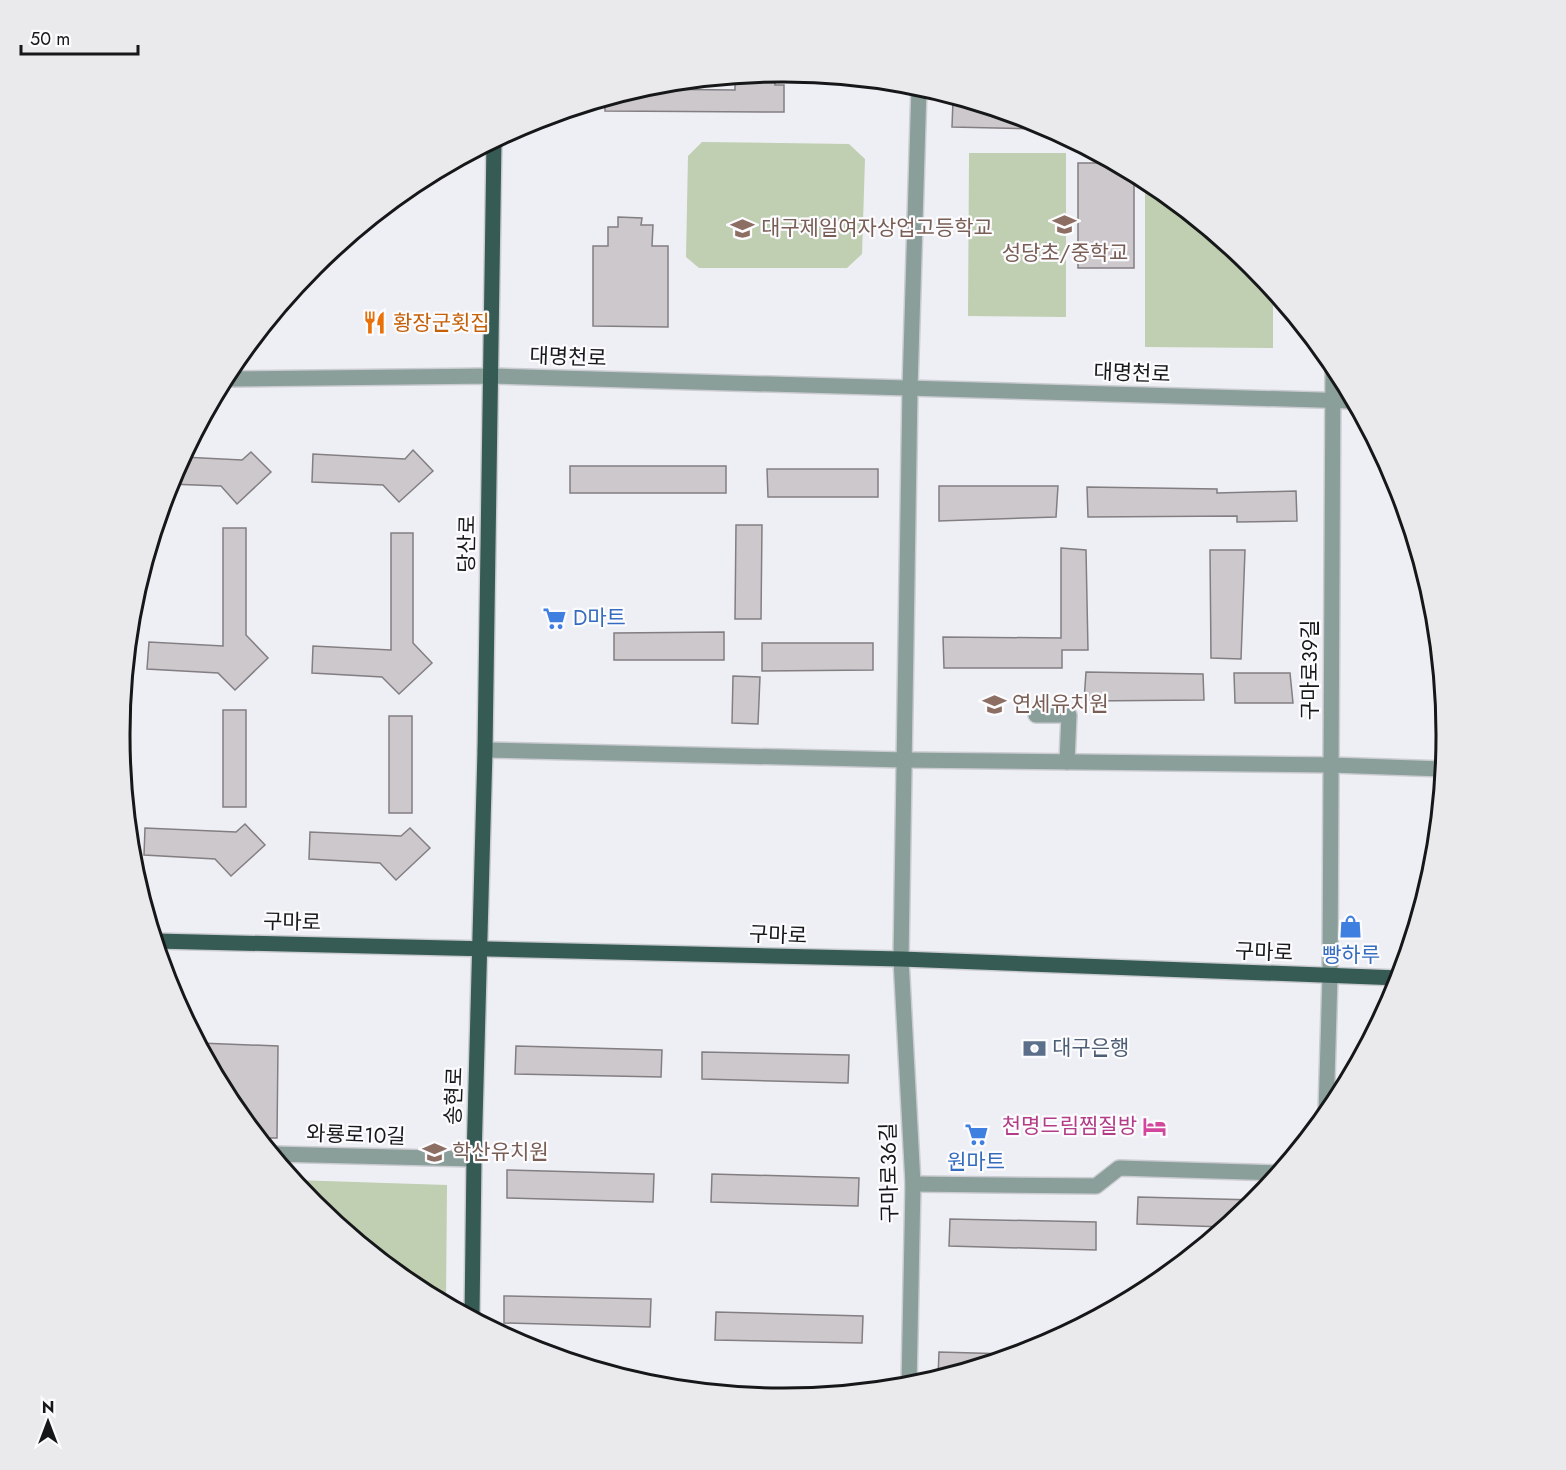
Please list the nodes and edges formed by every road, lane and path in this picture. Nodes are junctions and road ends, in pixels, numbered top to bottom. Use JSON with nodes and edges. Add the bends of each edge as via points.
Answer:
{"nodes":[{"id":1,"x":919,"y":97,"type":"edge"},
{"id":2,"x":494,"y":150,"type":"edge"},
{"id":3,"x":491,"y":376,"type":"junction"},
{"id":4,"x":236,"y":379,"type":"edge"},
{"id":5,"x":1333,"y":384,"type":"edge"},
{"id":6,"x":910,"y":388,"type":"junction"},
{"id":7,"x":1333,"y":400,"type":"junction"},
{"id":8,"x":1343,"y":400,"type":"edge"},
{"id":9,"x":1036,"y":715,"type":"dead end"},
{"id":10,"x":485,"y":750,"type":"junction"},
{"id":11,"x":904,"y":760,"type":"junction"},
{"id":12,"x":1067,"y":762,"type":"junction"},
{"id":13,"x":1331,"y":765,"type":"junction"},
{"id":14,"x":1434,"y":769,"type":"edge"},
{"id":15,"x":164,"y":940,"type":"edge"},
{"id":16,"x":479,"y":948,"type":"junction"},
{"id":17,"x":901,"y":959,"type":"junction"},
{"id":18,"x":1330,"y":976,"type":"junction"},
{"id":19,"x":1389,"y":978,"type":"edge"},
{"id":20,"x":1326,"y":1097,"type":"edge"},
{"id":21,"x":283,"y":1154,"type":"edge"},
{"id":22,"x":474,"y":1159,"type":"junction"},
{"id":23,"x":1267,"y":1173,"type":"edge"},
{"id":24,"x":913,"y":1184,"type":"junction"},
{"id":25,"x":472,"y":1308,"type":"edge"},
{"id":26,"x":909,"y":1375,"type":"edge"}],
"edges":[{"from":1,"to":6,"type":"street"},
{"from":2,"to":3,"type":"main road","name":"당산로"},
{"from":3,"to":4,"type":"street","name":"대명천로"},
{"from":3,"to":6,"type":"street","name":"대명천로"},
{"from":3,"to":10,"type":"main road","name":"당산로"},
{"from":5,"to":7,"type":"street","name":"구마로39길"},
{"from":6,"to":7,"type":"street","name":"대명천로"},
{"from":6,"to":11,"type":"street","name":"구마로36길"},
{"from":7,"to":8,"type":"street","name":"대명천로"},
{"from":7,"to":13,"type":"street","name":"구마로39길"},
{"from":9,"to":12,"type":"street","via":[[1069,716]]},
{"from":10,"to":11,"type":"street"},
{"from":10,"to":16,"type":"main road","name":"당산로"},
{"from":11,"to":12,"type":"street"},
{"from":11,"to":17,"type":"street","name":"구마로36길"},
{"from":12,"to":13,"type":"street"},
{"from":13,"to":14,"type":"street"},
{"from":13,"to":18,"type":"street","name":"구마로39길"},
{"from":15,"to":16,"type":"main road","name":"구마로"},
{"from":16,"to":17,"type":"main road","name":"구마로"},
{"from":16,"to":22,"type":"main road","name":"송현로"},
{"from":17,"to":18,"type":"main road","name":"구마로"},
{"from":17,"to":24,"type":"street","name":"구마로36길"},
{"from":18,"to":19,"type":"main road","name":"구마로"},
{"from":18,"to":20,"type":"street","name":"구마로39길"},
{"from":21,"to":22,"type":"street","name":"와룡로10길"},
{"from":22,"to":25,"type":"main road","name":"송현로"},
{"from":23,"to":24,"type":"street","via":[[1119,1168],[1096,1186]]},
{"from":24,"to":26,"type":"street","name":"구마로36길"}]}
